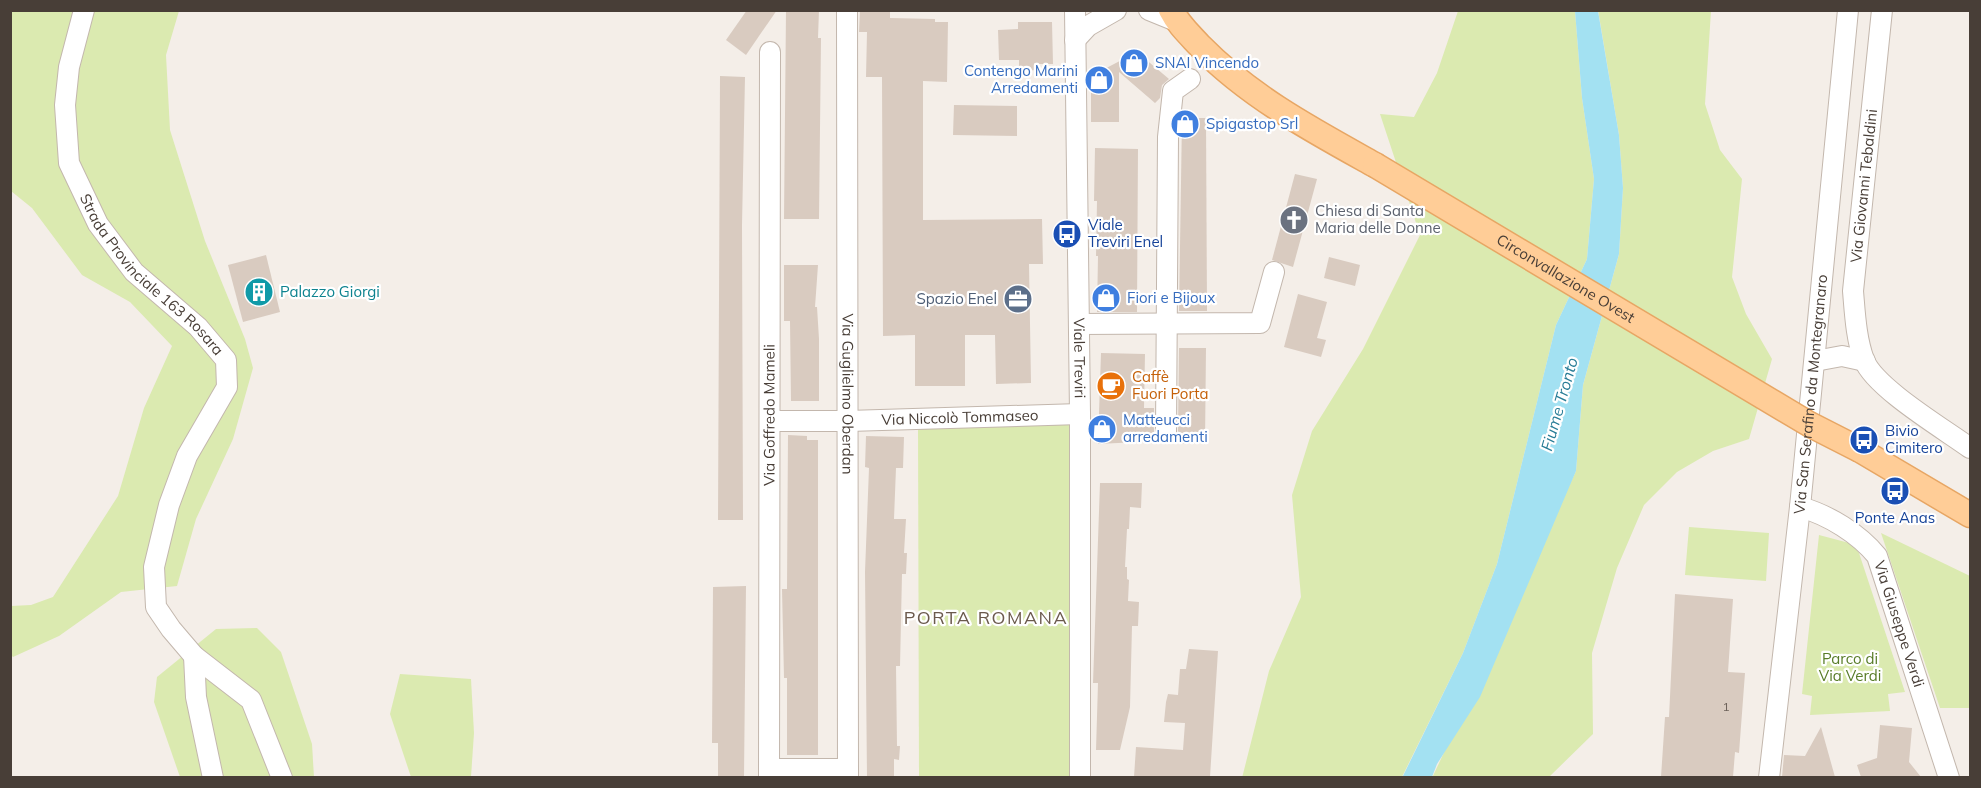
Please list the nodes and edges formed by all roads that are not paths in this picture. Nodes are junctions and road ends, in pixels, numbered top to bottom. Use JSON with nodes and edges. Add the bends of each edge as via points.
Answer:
{"nodes":[{"id":1,"x":84,"y":10,"type":"edge"},
{"id":2,"x":847,"y":10,"type":"edge"},
{"id":3,"x":1075,"y":10,"type":"edge"},
{"id":4,"x":1116,"y":10,"type":"edge"},
{"id":5,"x":1149,"y":10,"type":"edge"},
{"id":6,"x":1848,"y":10,"type":"edge"},
{"id":7,"x":1882,"y":10,"type":"edge"},
{"id":8,"x":1173,"y":16,"type":"edge"},
{"id":9,"x":1075,"y":40,"type":"junction"},
{"id":10,"x":770,"y":51,"type":"dead end"},
{"id":11,"x":1190,"y":79,"type":"dead end"},
{"id":12,"x":1274,"y":272,"type":"dead end"},
{"id":13,"x":1168,"y":323,"type":"junction"},
{"id":14,"x":1079,"y":324,"type":"junction"},
{"id":15,"x":1815,"y":361,"type":"junction"},
{"id":16,"x":1865,"y":362,"type":"junction"},
{"id":17,"x":1080,"y":414,"type":"junction"},
{"id":18,"x":770,"y":421,"type":"junction"},
{"id":19,"x":848,"y":421,"type":"junction"},
{"id":20,"x":1166,"y":433,"type":"dead end"},
{"id":21,"x":1971,"y":448,"type":"edge"},
{"id":22,"x":1800,"y":507,"type":"junction"},
{"id":23,"x":1971,"y":515,"type":"edge"},
{"id":24,"x":194,"y":656,"type":"junction"},
{"id":25,"x":770,"y":773,"type":"edge"},
{"id":26,"x":848,"y":773,"type":"edge"},
{"id":27,"x":213,"y":777,"type":"edge"},
{"id":28,"x":282,"y":777,"type":"edge"},
{"id":29,"x":1080,"y":777,"type":"edge"},
{"id":30,"x":1769,"y":777,"type":"edge"},
{"id":31,"x":1949,"y":777,"type":"edge"}],
"edges":[{"from":1,"to":24,"type":"street","name":"Strada Provinciale 163 Rosara","via":[[69,67],[65,105],[69,163],[98,224],[134,272],[198,327],[226,360],[227,387],[187,456],[169,505],[154,567],[156,607]]},
{"from":2,"to":19,"type":"street","name":"Via Guglielmo Oberdan"},
{"from":3,"to":9,"type":"street","name":"Viale Treviri"},
{"from":4,"to":9,"type":"street","via":[[1089,26]]},
{"from":5,"to":8,"type":"street","name":"Circonvallazione Ovest"},
{"from":6,"to":15,"type":"street","name":"Via San Serafino da Montegranaro"},
{"from":7,"to":16,"type":"street","name":"Via Giovanni Tebaldini","via":[[1853,291],[1856,327]]},
{"from":8,"to":23,"type":"main road","name":"Circonvallazione Ovest","bridge":true,"via":[[1221,67],[1253,93],[1809,424]]},
{"from":9,"to":14,"type":"street","name":"Viale Treviri"},
{"from":10,"to":18,"type":"street","name":"Via Goffredo Mameli"},
{"from":11,"to":13,"type":"street","via":[[1173,91],[1168,137]]},
{"from":12,"to":13,"type":"street","via":[[1260,323]]},
{"from":13,"to":14,"type":"street"},
{"from":13,"to":20,"type":"street"},
{"from":14,"to":17,"type":"street","name":"Viale Treviri"},
{"from":15,"to":16,"type":"street","via":[[1842,356]]},
{"from":15,"to":22,"type":"street","name":"Via San Serafino da Montegranaro"},
{"from":16,"to":21,"type":"street","name":"Via Giovanni Tebaldini","via":[[1887,388]]},
{"from":17,"to":19,"type":"street","name":"Via Niccolò Tommaseo"},
{"from":17,"to":29,"type":"street","name":"Viale Treviri"},
{"from":18,"to":19,"type":"street","name":"Via Niccolò Tommaseo"},
{"from":18,"to":25,"type":"street","name":"Via Goffredo Mameli"},
{"from":19,"to":26,"type":"street","name":"Via Guglielmo Oberdan"},
{"from":22,"to":30,"type":"street","name":"Via San Serafino da Montegranaro"},
{"from":22,"to":31,"type":"street","name":"Via Giuseppe Verdi","via":[[1844,527],[1877,556]]},
{"from":24,"to":27,"type":"street","via":[[196,697]]},
{"from":24,"to":28,"type":"street","name":"Strada Provinciale 163 Rosara","via":[[250,700]]},
{"from":25,"to":26,"type":"street"}]}
